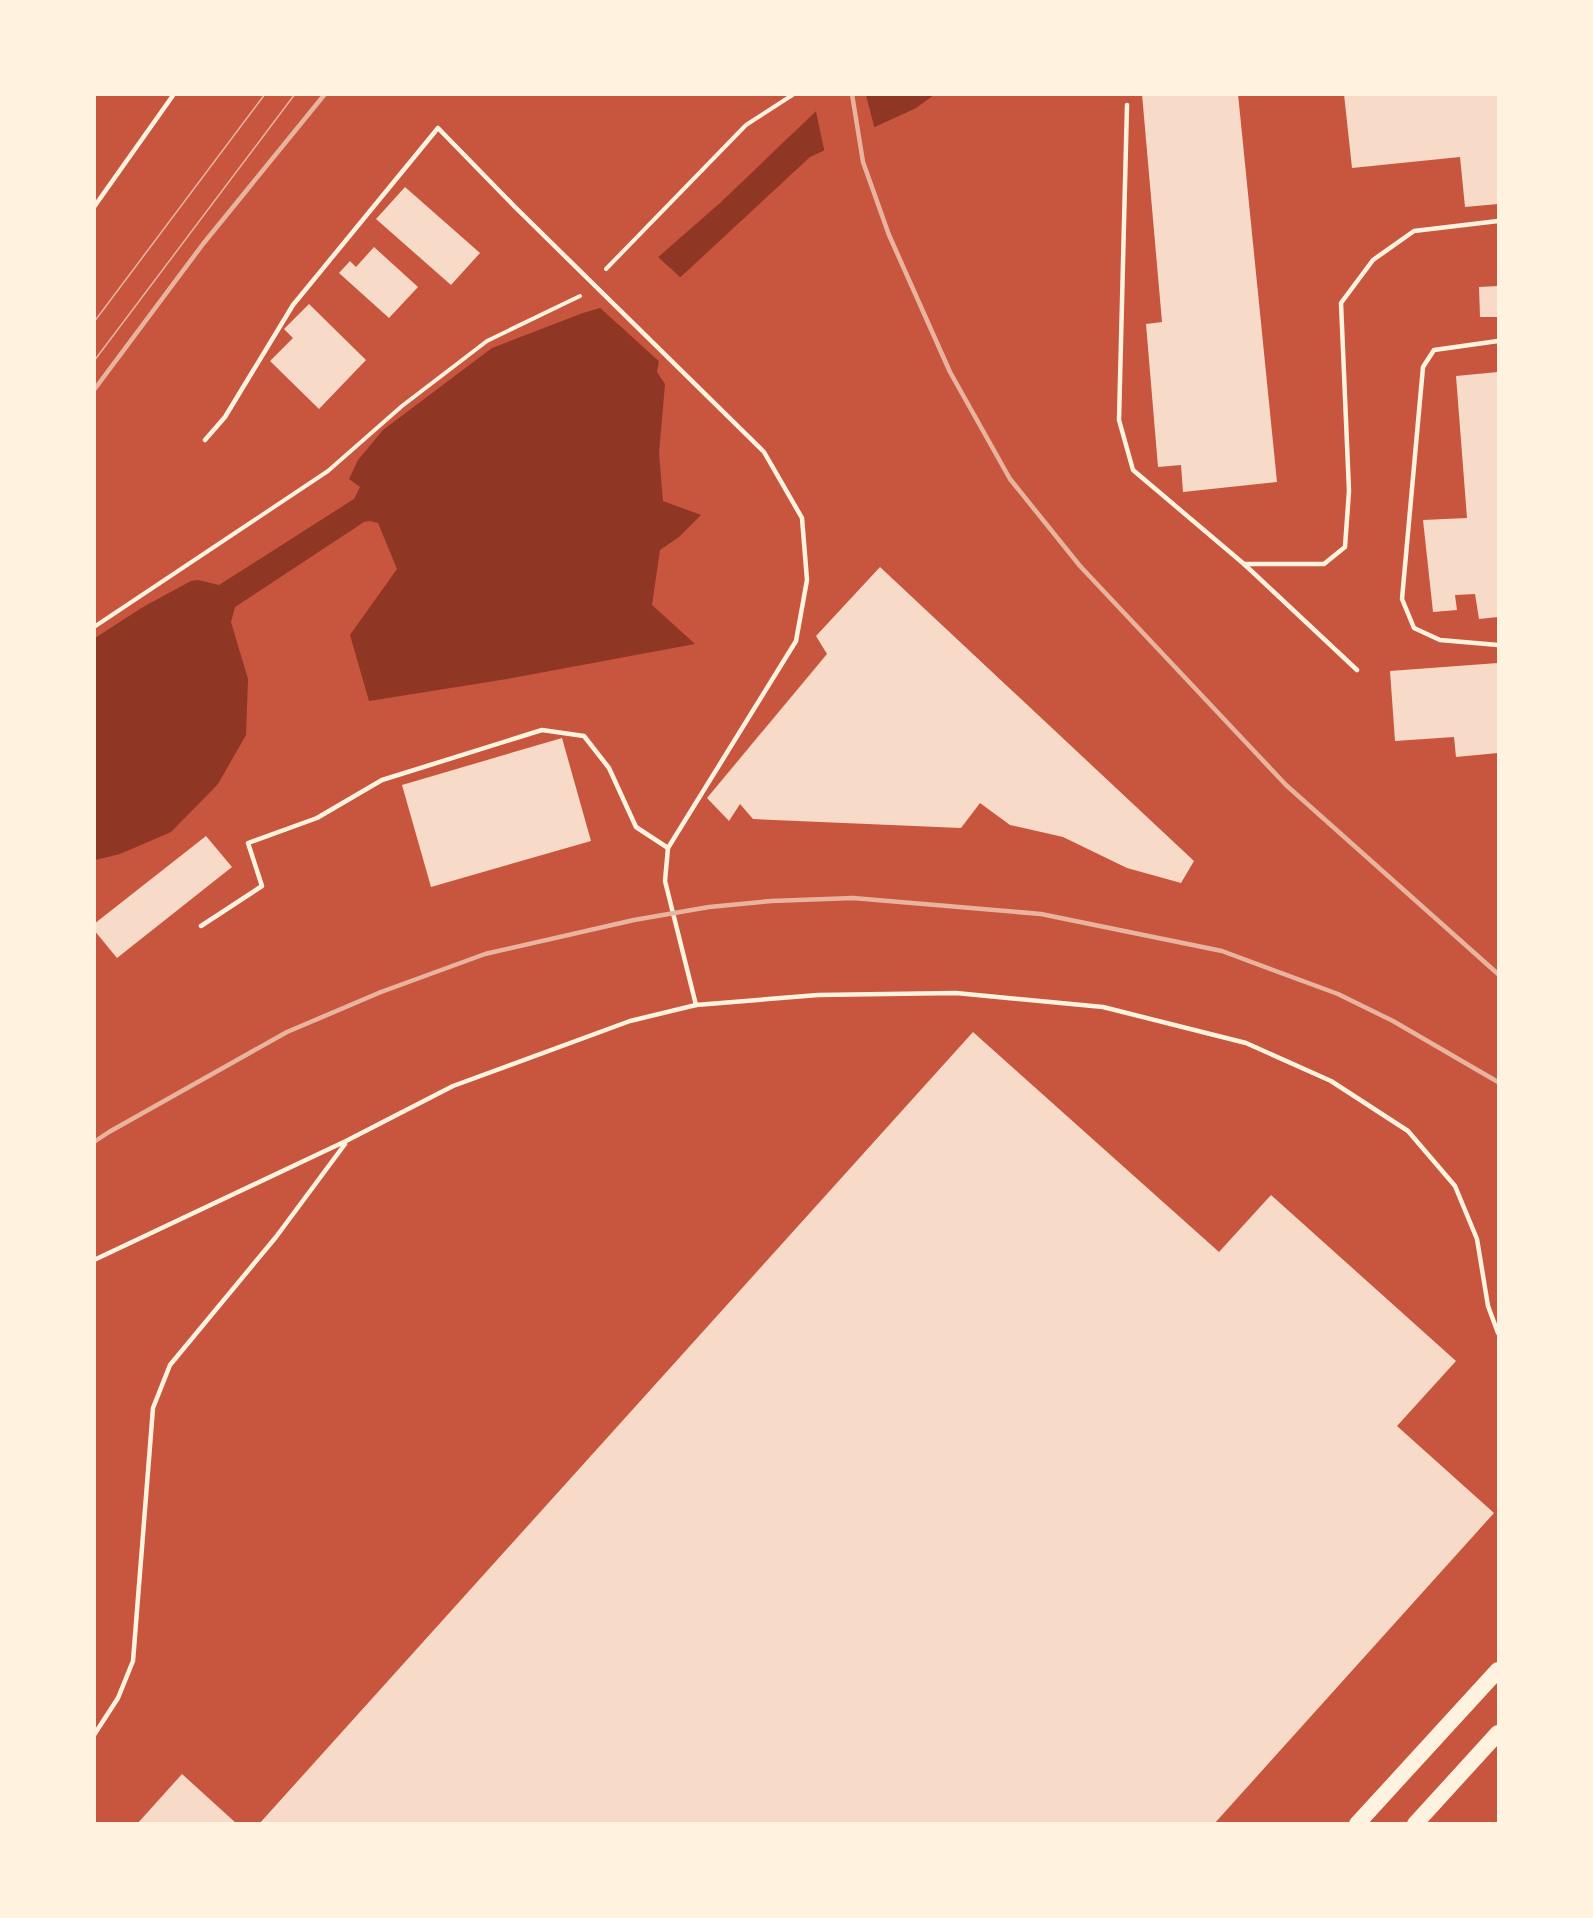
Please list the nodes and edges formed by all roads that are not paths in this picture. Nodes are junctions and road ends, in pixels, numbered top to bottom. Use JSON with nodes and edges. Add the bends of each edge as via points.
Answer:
{"nodes":[{"id":1,"x":174,"y":94,"type":"edge"},
{"id":2,"x":1127,"y":105,"type":"dead end"},
{"id":3,"x":94,"y":207,"type":"edge"},
{"id":4,"x":1498,"y":221,"type":"edge"},
{"id":5,"x":1498,"y":341,"type":"edge"},
{"id":6,"x":205,"y":440,"type":"dead end"},
{"id":7,"x":1244,"y":564,"type":"junction"},
{"id":8,"x":1498,"y":645,"type":"edge"},
{"id":9,"x":1357,"y":670,"type":"dead end"},
{"id":10,"x":668,"y":848,"type":"junction"},
{"id":11,"x":201,"y":926,"type":"dead end"},
{"id":12,"x":696,"y":1005,"type":"junction"},
{"id":13,"x":346,"y":1141,"type":"junction"},
{"id":14,"x":94,"y":1260,"type":"edge"},
{"id":15,"x":1498,"y":1333,"type":"edge"},
{"id":16,"x":1498,"y":1670,"type":"edge"},
{"id":17,"x":1498,"y":1733,"type":"edge"},
{"id":18,"x":94,"y":1735,"type":"edge"},
{"id":19,"x":1357,"y":1824,"type":"edge"},
{"id":20,"x":1415,"y":1824,"type":"edge"}],
"edges":[{"from":1,"to":3,"type":"lane"},
{"from":2,"to":7,"type":"lane","via":[[1119,420],[1133,470]]},
{"from":4,"to":7,"type":"lane","via":[[1414,231],[1373,260],[1341,303],[1349,491],[1345,547],[1324,564]]},
{"from":5,"to":8,"type":"lane","via":[[1434,350],[1424,367],[1402,600],[1414,628],[1440,640]]},
{"from":6,"to":10,"type":"lane","via":[[225,417],[292,305],[438,128],[764,452],[802,519],[807,580],[796,641]]},
{"from":7,"to":9,"type":"lane"},
{"from":10,"to":11,"type":"lane","via":[[636,826],[609,768],[584,736],[542,730],[382,780],[317,818],[248,843],[262,886]]},
{"from":10,"to":12,"type":"lane","via":[[666,881]]},
{"from":12,"to":13,"type":"lane","via":[[630,1021],[453,1086]]},
{"from":12,"to":15,"type":"lane","via":[[818,995],[956,993],[1103,1007],[1246,1043],[1331,1081],[1408,1131],[1455,1186],[1477,1239],[1488,1306]]},
{"from":13,"to":14,"type":"lane"},
{"from":13,"to":18,"type":"lane","via":[[276,1237],[170,1365],[153,1408],[133,1661],[118,1698]]},
{"from":16,"to":19,"type":"highway"},
{"from":17,"to":20,"type":"highway"}]}
